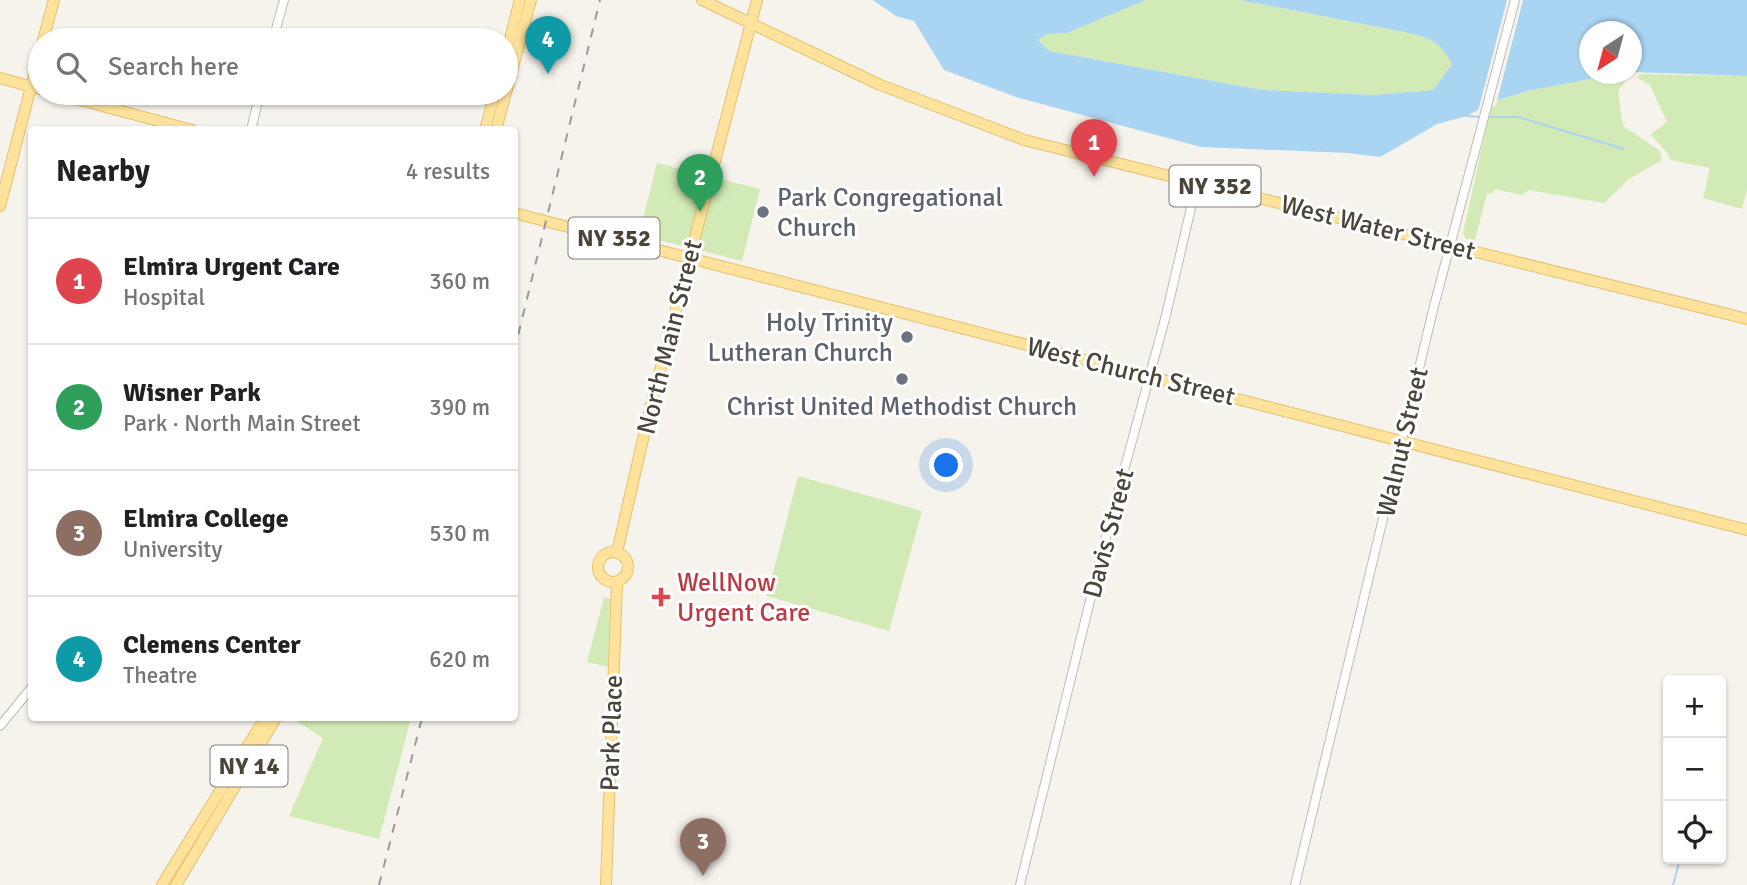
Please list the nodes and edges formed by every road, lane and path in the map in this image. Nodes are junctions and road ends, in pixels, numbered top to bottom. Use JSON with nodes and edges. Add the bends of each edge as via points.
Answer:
{"nodes":[{"id":1,"x":54,"y":0,"type":"edge"},
{"id":2,"x":284,"y":0,"type":"edge"},
{"id":3,"x":520,"y":0,"type":"edge"},
{"id":4,"x":531,"y":0,"type":"edge"},
{"id":5,"x":702,"y":0,"type":"edge"},
{"id":6,"x":757,"y":0,"type":"edge"},
{"id":7,"x":1515,"y":0,"type":"edge"},
{"id":8,"x":751,"y":25,"type":"junction"},
{"id":9,"x":46,"y":28,"type":"edge"},
{"id":10,"x":276,"y":28,"type":"edge"},
{"id":11,"x":513,"y":28,"type":"edge"},
{"id":12,"x":518,"y":48,"type":"edge"},
{"id":13,"x":0,"y":78,"type":"edge"},
{"id":14,"x":28,"y":86,"type":"edge"},
{"id":15,"x":31,"y":105,"type":"edge"},
{"id":16,"x":99,"y":105,"type":"edge"},
{"id":17,"x":257,"y":105,"type":"edge"},
{"id":18,"x":492,"y":105,"type":"edge"},
{"id":19,"x":503,"y":105,"type":"edge"},
{"id":20,"x":177,"y":126,"type":"edge"},
{"id":21,"x":252,"y":126,"type":"edge"},
{"id":22,"x":486,"y":126,"type":"edge"},
{"id":23,"x":497,"y":126,"type":"edge"},
{"id":24,"x":1197,"y":181,"type":"junction"},
{"id":25,"x":0,"y":205,"type":"edge"},
{"id":26,"x":518,"y":214,"type":"edge"},
{"id":27,"x":1451,"y":246,"type":"junction"},
{"id":28,"x":690,"y":258,"type":"junction"},
{"id":29,"x":1747,"y":319,"type":"edge"},
{"id":30,"x":1150,"y":377,"type":"junction"},
{"id":31,"x":1403,"y":442,"type":"junction"},
{"id":32,"x":1747,"y":530,"type":"edge"},
{"id":33,"x":617,"y":552,"type":"junction"},
{"id":34,"x":617,"y":582,"type":"junction"},
{"id":35,"x":28,"y":692,"type":"edge"},
{"id":36,"x":263,"y":721,"type":"edge"},
{"id":37,"x":274,"y":721,"type":"edge"},
{"id":38,"x":0,"y":726,"type":"edge"},
{"id":39,"x":162,"y":885,"type":"edge"},
{"id":40,"x":176,"y":885,"type":"edge"},
{"id":41,"x":606,"y":885,"type":"edge"},
{"id":42,"x":1020,"y":885,"type":"edge"},
{"id":43,"x":1295,"y":885,"type":"edge"}],
"edges":[{"from":1,"to":9,"type":"main road"},
{"from":2,"to":10,"type":"street"},
{"from":3,"to":11,"type":"main road"},
{"from":4,"to":12,"type":"main road"},
{"from":5,"to":8,"type":"main road","name":"West Water Street","number":"NY 352"},
{"from":6,"to":8,"type":"main road","name":"North Main Street"},
{"from":7,"to":27,"type":"street","name":"Walnut Street"},
{"from":8,"to":24,"type":"main road","name":"West Water Street","number":"NY 352","via":[[888,88],[1024,140]]},
{"from":8,"to":28,"type":"main road","name":"North Main Street"},
{"from":13,"to":14,"type":"main road"},
{"from":15,"to":25,"type":"main road"},
{"from":16,"to":20,"type":"main road"},
{"from":17,"to":21,"type":"street"},
{"from":18,"to":22,"type":"main road"},
{"from":19,"to":23,"type":"main road"},
{"from":24,"to":27,"type":"main road","name":"West Water Street","number":"NY 352"},
{"from":24,"to":30,"type":"street","name":"Davis Street"},
{"from":26,"to":28,"type":"main road","name":"West Church Street","number":"NY 352"},
{"from":27,"to":29,"type":"main road","name":"West Water Street","number":"NY 352"},
{"from":27,"to":31,"type":"street","name":"Walnut Street"},
{"from":28,"to":30,"type":"main road","name":"West Church Street","number":"NY 352"},
{"from":28,"to":33,"type":"main road","name":"North Main Street"},
{"from":30,"to":31,"type":"main road","name":"West Church Street","number":"NY 352"},
{"from":30,"to":42,"type":"street","name":"Davis Street"},
{"from":31,"to":32,"type":"main road","name":"West Church Street","number":"NY 352"},
{"from":31,"to":43,"type":"street","name":"Walnut Street"},
{"from":33,"to":34,"type":"main road","via":[[628,569]]},
{"from":33,"to":34,"type":"main road","via":[[603,555],[597,569],[606,581]]},
{"from":34,"to":41,"type":"main road","name":"Park Place"},
{"from":35,"to":38,"type":"street"},
{"from":36,"to":39,"type":"main road","number":"NY 14"},
{"from":37,"to":40,"type":"main road","number":"NY 14"}]}
